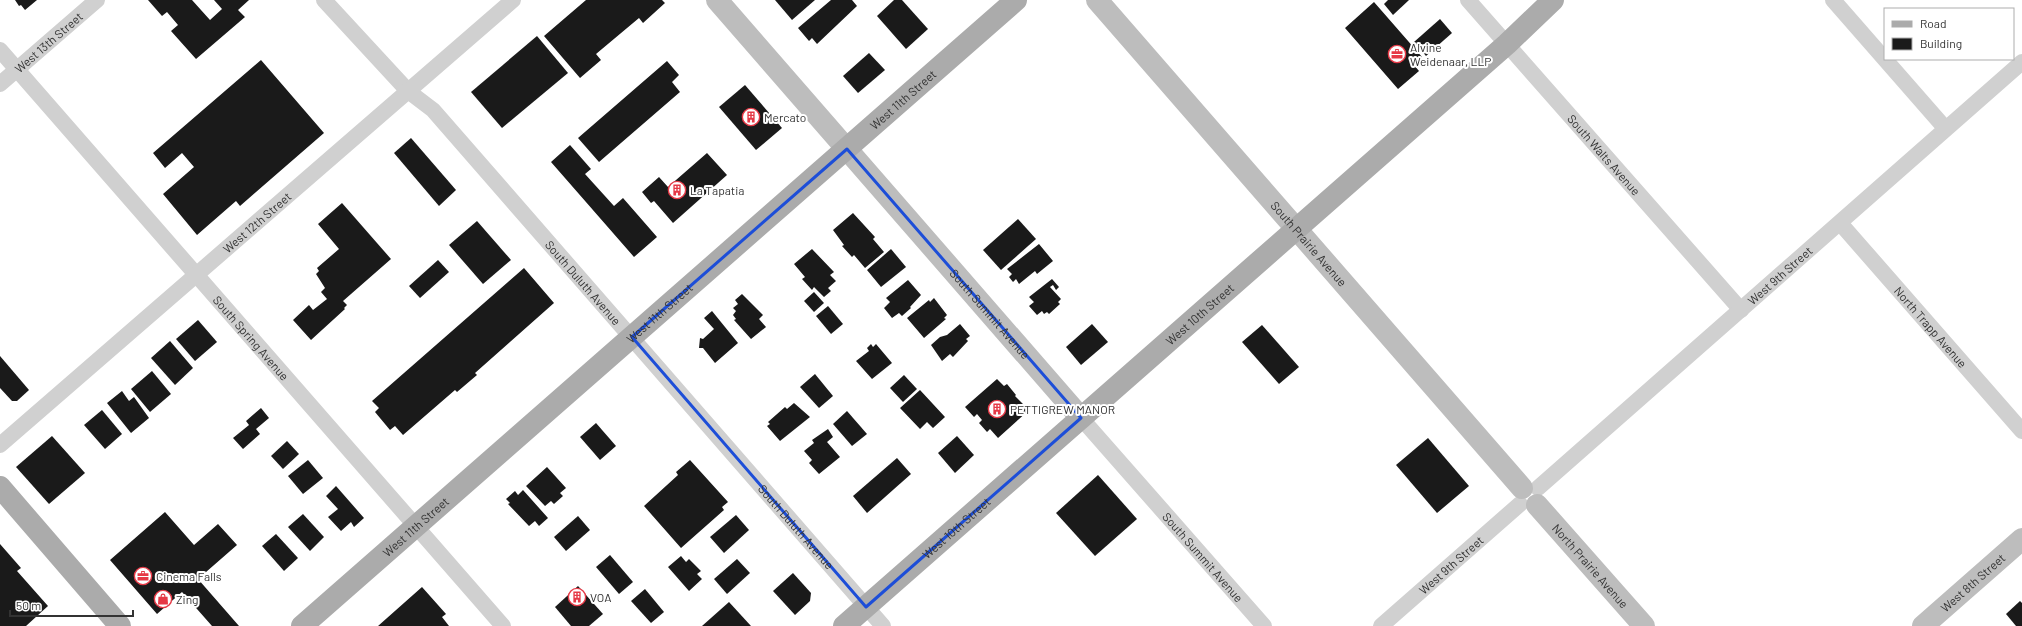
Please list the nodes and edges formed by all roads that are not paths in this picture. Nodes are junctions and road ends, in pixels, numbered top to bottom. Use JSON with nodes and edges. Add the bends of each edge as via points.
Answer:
{"nodes":[{"id":1,"x":97,"y":0,"type":"edge"},
{"id":2,"x":324,"y":0,"type":"edge"},
{"id":3,"x":513,"y":0,"type":"edge"},
{"id":4,"x":717,"y":0,"type":"edge"},
{"id":5,"x":1016,"y":0,"type":"edge"},
{"id":6,"x":1096,"y":0,"type":"edge"},
{"id":7,"x":1468,"y":0,"type":"edge"},
{"id":8,"x":1553,"y":0,"type":"edge"},
{"id":9,"x":1564,"y":0,"type":"edge"},
{"id":10,"x":1833,"y":0,"type":"edge"},
{"id":11,"x":1507,"y":44,"type":"junction"},
{"id":12,"x":0,"y":50,"type":"edge"},
{"id":13,"x":1884,"y":58,"type":"edge"},
{"id":14,"x":1886,"y":60,"type":"edge"},
{"id":15,"x":2022,"y":62,"type":"edge"},
{"id":16,"x":17,"y":70,"type":"junction"},
{"id":17,"x":0,"y":84,"type":"edge"},
{"id":18,"x":408,"y":91,"type":"junction"},
{"id":19,"x":1945,"y":128,"type":"junction"},
{"id":20,"x":847,"y":149,"type":"junction"},
{"id":21,"x":1840,"y":223,"type":"junction"},
{"id":22,"x":1296,"y":229,"type":"junction"},
{"id":23,"x":197,"y":274,"type":"junction"},
{"id":24,"x":1741,"y":310,"type":"junction"},
{"id":25,"x":632,"y":337,"type":"junction"},
{"id":26,"x":1081,"y":418,"type":"junction"},
{"id":27,"x":2022,"y":431,"type":"edge"},
{"id":28,"x":0,"y":445,"type":"edge"},
{"id":29,"x":0,"y":487,"type":"edge"},
{"id":30,"x":1529,"y":496,"type":"junction"},
{"id":31,"x":415,"y":525,"type":"junction"},
{"id":32,"x":2022,"y":539,"type":"edge"},
{"id":33,"x":866,"y":607,"type":"junction"},
{"id":34,"x":120,"y":626,"type":"edge"},
{"id":35,"x":302,"y":626,"type":"edge"},
{"id":36,"x":503,"y":626,"type":"edge"},
{"id":37,"x":844,"y":626,"type":"edge"},
{"id":38,"x":883,"y":626,"type":"edge"},
{"id":39,"x":1264,"y":626,"type":"edge"},
{"id":40,"x":1381,"y":626,"type":"edge"},
{"id":41,"x":1644,"y":626,"type":"edge"},
{"id":42,"x":1923,"y":626,"type":"edge"}],
"edges":[{"from":1,"to":16,"type":"street","name":"West 13th Street"},
{"from":2,"to":18,"type":"street","name":"South Duluth Avenue"},
{"from":3,"to":18,"type":"street","name":"West 12th Street"},
{"from":4,"to":20,"type":"street","name":"South Summit Avenue"},
{"from":5,"to":20,"type":"main road","name":"West 11th Street"},
{"from":6,"to":22,"type":"street","name":"South Prairie Avenue"},
{"from":7,"to":11,"type":"street","name":"South Walts Avenue"},
{"from":8,"to":11,"type":"main road","name":"West 10th Street"},
{"from":9,"to":11,"type":"main road"},
{"from":10,"to":13,"type":"street"},
{"from":11,"to":22,"type":"main road","name":"West 10th Street"},
{"from":11,"to":24,"type":"street","name":"South Walts Avenue"},
{"from":12,"to":16,"type":"street","name":"South Spring Avenue"},
{"from":14,"to":19,"type":"street"},
{"from":15,"to":19,"type":"street","name":"West 9th Street"},
{"from":16,"to":17,"type":"street","name":"West 13th Street"},
{"from":16,"to":23,"type":"street","name":"South Spring Avenue"},
{"from":18,"to":23,"type":"street","name":"West 12th Street"},
{"from":18,"to":25,"type":"street","name":"South Duluth Avenue","via":[[433,110]]},
{"from":19,"to":21,"type":"street","name":"West 9th Street"},
{"from":20,"to":25,"type":"main road","name":"West 11th Street"},
{"from":20,"to":26,"type":"street","name":"South Summit Avenue"},
{"from":21,"to":24,"type":"street","name":"West 9th Street"},
{"from":21,"to":27,"type":"street","name":"North Trapp Avenue"},
{"from":22,"to":26,"type":"main road","name":"West 10th Street"},
{"from":22,"to":30,"type":"street","name":"South Prairie Avenue"},
{"from":23,"to":28,"type":"street","name":"West 12th Street"},
{"from":23,"to":31,"type":"street","name":"South Spring Avenue"},
{"from":24,"to":30,"type":"street","name":"West 9th Street"},
{"from":25,"to":31,"type":"main road","name":"West 11th Street"},
{"from":25,"to":33,"type":"street","name":"South Duluth Avenue"},
{"from":26,"to":33,"type":"main road","name":"West 10th Street"},
{"from":26,"to":39,"type":"street","name":"South Summit Avenue"},
{"from":29,"to":34,"type":"main road"},
{"from":30,"to":40,"type":"street","name":"West 9th Street"},
{"from":30,"to":41,"type":"street","name":"North Prairie Avenue"},
{"from":31,"to":35,"type":"main road","name":"West 11th Street"},
{"from":31,"to":36,"type":"street","name":"South Spring Avenue"},
{"from":32,"to":42,"type":"street","name":"West 8th Street"},
{"from":33,"to":37,"type":"main road","name":"West 10th Street"},
{"from":33,"to":38,"type":"street","name":"South Duluth Avenue"}]}
